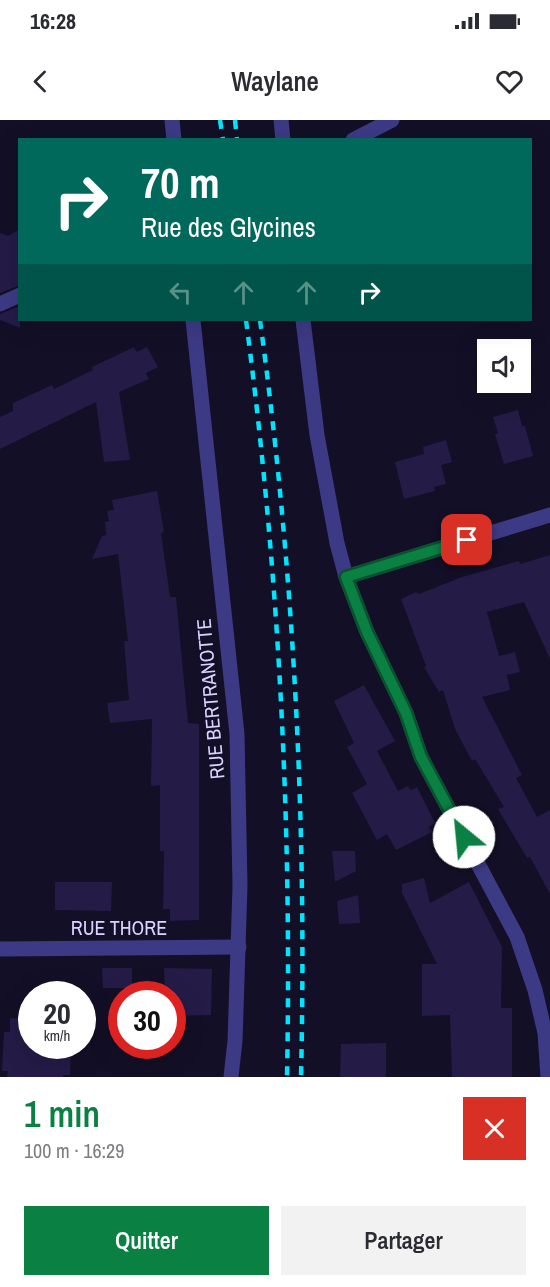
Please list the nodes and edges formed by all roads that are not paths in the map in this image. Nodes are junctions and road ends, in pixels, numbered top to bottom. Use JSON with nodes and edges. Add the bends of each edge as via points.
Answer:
{"nodes":[{"id":1,"x":172,"y":120,"type":"edge"},
{"id":2,"x":281,"y":120,"type":"edge"},
{"id":3,"x":392,"y":120,"type":"edge"},
{"id":4,"x":174,"y":138,"type":"edge"},
{"id":5,"x":283,"y":138,"type":"edge"},
{"id":6,"x":357,"y":138,"type":"edge"},
{"id":7,"x":18,"y":296,"type":"edge"},
{"id":8,"x":0,"y":304,"type":"edge"},
{"id":9,"x":193,"y":321,"type":"edge"},
{"id":10,"x":303,"y":321,"type":"edge"},
{"id":11,"x":550,"y":515,"type":"edge"},
{"id":12,"x":346,"y":577,"type":"junction"},
{"id":13,"x":239,"y":947,"type":"junction"},
{"id":14,"x":0,"y":949,"type":"edge"},
{"id":15,"x":231,"y":1077,"type":"edge"},
{"id":16,"x":548,"y":1077,"type":"edge"}],
"edges":[{"from":1,"to":4,"type":"street"},
{"from":2,"to":5,"type":"street"},
{"from":3,"to":6,"type":"street"},
{"from":7,"to":8,"type":"street"},
{"from":9,"to":13,"type":"street","name":"RUE BERTRANOTTE","via":[[237,734]]},
{"from":10,"to":12,"type":"street","via":[[317,435]]},
{"from":11,"to":12,"type":"street"},
{"from":12,"to":16,"type":"street","via":[[406,713],[421,757],[517,937],[545,1033]]},
{"from":13,"to":14,"type":"street","name":"RUE THORE"},
{"from":13,"to":15,"type":"street","name":"RUE BERTRANOTTE"}]}
